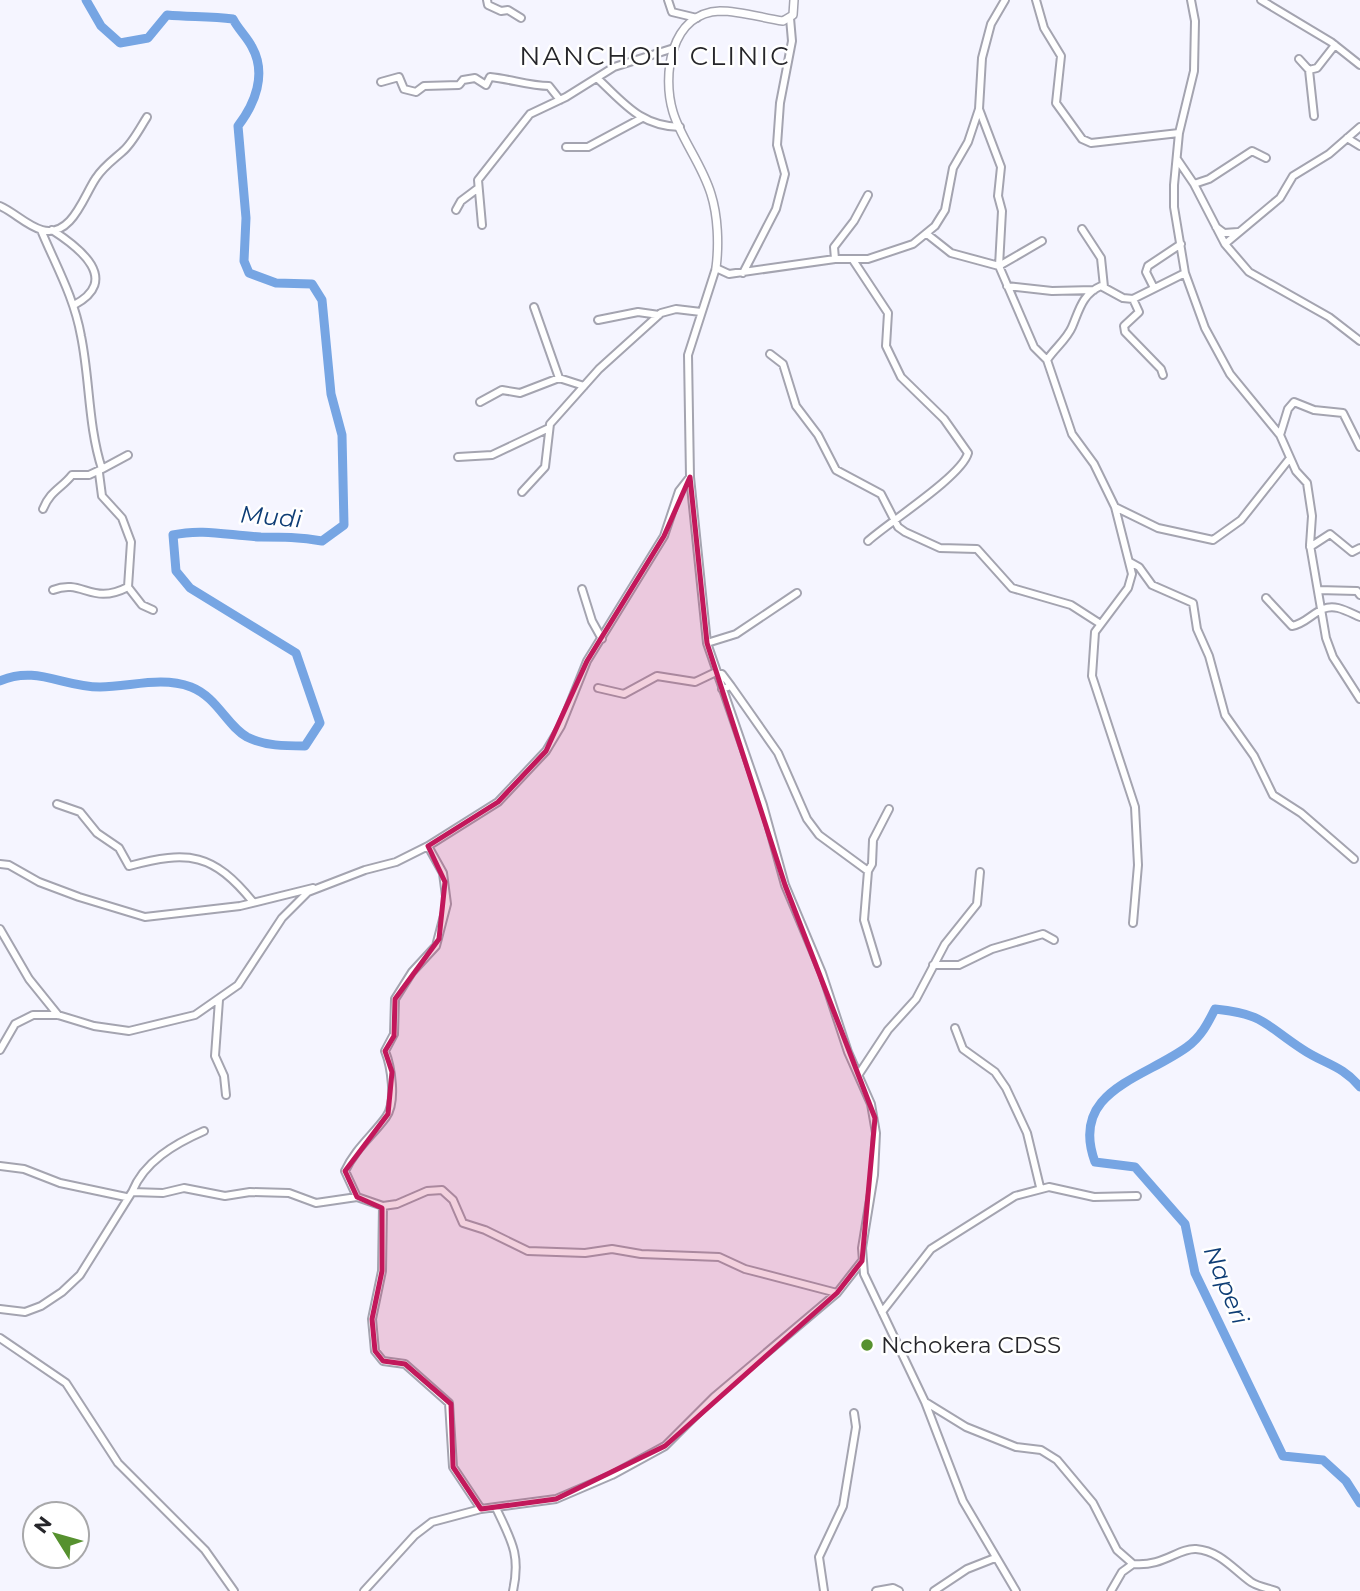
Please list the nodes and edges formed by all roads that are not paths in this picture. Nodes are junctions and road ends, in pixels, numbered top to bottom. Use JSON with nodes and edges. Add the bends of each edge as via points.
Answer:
{"nodes":[{"id":1,"x":487,"y":0,"type":"edge"},
{"id":2,"x":668,"y":0,"type":"edge"},
{"id":3,"x":794,"y":0,"type":"edge"},
{"id":4,"x":1006,"y":0,"type":"edge"},
{"id":5,"x":1036,"y":0,"type":"edge"},
{"id":6,"x":1191,"y":0,"type":"edge"},
{"id":7,"x":1261,"y":0,"type":"edge"},
{"id":8,"x":521,"y":18,"type":"dead end"},
{"id":9,"x":696,"y":18,"type":"junction"},
{"id":10,"x":790,"y":18,"type":"junction"},
{"id":11,"x":1335,"y":45,"type":"junction"},
{"id":12,"x":674,"y":48,"type":"junction"},
{"id":13,"x":1299,"y":59,"type":"dead end"},
{"id":14,"x":1360,"y":65,"type":"edge"},
{"id":15,"x":1309,"y":70,"type":"junction"},
{"id":16,"x":597,"y":78,"type":"junction"},
{"id":17,"x":381,"y":82,"type":"dead end"},
{"id":18,"x":560,"y":100,"type":"junction"},
{"id":19,"x":979,"y":109,"type":"junction"},
{"id":20,"x":1314,"y":116,"type":"dead end"},
{"id":21,"x":147,"y":117,"type":"dead end"},
{"id":22,"x":642,"y":118,"type":"junction"},
{"id":23,"x":680,"y":127,"type":"junction"},
{"id":24,"x":1360,"y":127,"type":"edge"},
{"id":25,"x":1179,"y":133,"type":"junction"},
{"id":26,"x":1347,"y":138,"type":"junction"},
{"id":27,"x":1360,"y":146,"type":"edge"},
{"id":28,"x":566,"y":147,"type":"dead end"},
{"id":29,"x":1266,"y":158,"type":"dead end"},
{"id":30,"x":1177,"y":159,"type":"junction"},
{"id":31,"x":1194,"y":184,"type":"junction"},
{"id":32,"x":477,"y":189,"type":"junction"},
{"id":33,"x":868,"y":195,"type":"dead end"},
{"id":34,"x":0,"y":206,"type":"edge"},
{"id":35,"x":456,"y":210,"type":"dead end"},
{"id":36,"x":482,"y":225,"type":"dead end"},
{"id":37,"x":1214,"y":226,"type":"junction"},
{"id":38,"x":1082,"y":229,"type":"dead end"},
{"id":39,"x":41,"y":230,"type":"junction"},
{"id":40,"x":52,"y":230,"type":"junction"},
{"id":41,"x":1238,"y":232,"type":"junction"},
{"id":42,"x":927,"y":234,"type":"junction"},
{"id":43,"x":1042,"y":241,"type":"dead end"},
{"id":44,"x":1181,"y":244,"type":"junction"},
{"id":45,"x":1225,"y":244,"type":"junction"},
{"id":46,"x":835,"y":259,"type":"junction"},
{"id":47,"x":853,"y":260,"type":"junction"},
{"id":48,"x":999,"y":266,"type":"junction"},
{"id":49,"x":716,"y":268,"type":"junction"},
{"id":50,"x":743,"y":273,"type":"junction"},
{"id":51,"x":1185,"y":273,"type":"junction"},
{"id":52,"x":1007,"y":286,"type":"junction"},
{"id":53,"x":1104,"y":287,"type":"junction"},
{"id":54,"x":1154,"y":288,"type":"junction"},
{"id":55,"x":1094,"y":290,"type":"junction"},
{"id":56,"x":1133,"y":299,"type":"junction"},
{"id":57,"x":74,"y":305,"type":"junction"},
{"id":58,"x":534,"y":307,"type":"dead end"},
{"id":59,"x":701,"y":312,"type":"junction"},
{"id":60,"x":659,"y":315,"type":"junction"},
{"id":61,"x":598,"y":320,"type":"dead end"},
{"id":62,"x":1360,"y":341,"type":"edge"},
{"id":63,"x":769,"y":354,"type":"dead end"},
{"id":64,"x":1047,"y":360,"type":"junction"},
{"id":65,"x":1163,"y":375,"type":"dead end"},
{"id":66,"x":559,"y":378,"type":"junction"},
{"id":67,"x":584,"y":386,"type":"junction"},
{"id":68,"x":480,"y":402,"type":"dead end"},
{"id":69,"x":549,"y":428,"type":"junction"},
{"id":70,"x":1280,"y":435,"type":"junction"},
{"id":71,"x":1360,"y":447,"type":"edge"},
{"id":72,"x":128,"y":455,"type":"dead end"},
{"id":73,"x":458,"y":457,"type":"dead end"},
{"id":74,"x":1290,"y":458,"type":"junction"},
{"id":75,"x":100,"y":471,"type":"junction"},
{"id":76,"x":690,"y":477,"type":"junction"},
{"id":77,"x":522,"y":492,"type":"dead end"},
{"id":78,"x":1115,"y":507,"type":"junction"},
{"id":79,"x":43,"y":509,"type":"dead end"},
{"id":80,"x":895,"y":519,"type":"junction"},
{"id":81,"x":868,"y":541,"type":"dead end"},
{"id":82,"x":1310,"y":547,"type":"junction"},
{"id":83,"x":1360,"y":548,"type":"edge"},
{"id":84,"x":1130,"y":562,"type":"junction"},
{"id":85,"x":128,"y":587,"type":"junction"},
{"id":86,"x":582,"y":589,"type":"dead end"},
{"id":87,"x":53,"y":590,"type":"dead end"},
{"id":88,"x":1318,"y":590,"type":"junction"},
{"id":89,"x":797,"y":593,"type":"dead end"},
{"id":90,"x":1360,"y":595,"type":"edge"},
{"id":91,"x":1266,"y":598,"type":"dead end"},
{"id":92,"x":1322,"y":607,"type":"junction"},
{"id":93,"x":153,"y":610,"type":"dead end"},
{"id":94,"x":1360,"y":617,"type":"edge"},
{"id":95,"x":1099,"y":623,"type":"junction"},
{"id":96,"x":602,"y":639,"type":"junction"},
{"id":97,"x":707,"y":643,"type":"junction"},
{"id":98,"x":716,"y":672,"type":"junction"},
{"id":99,"x":731,"y":686,"type":"junction"},
{"id":100,"x":598,"y":688,"type":"dead end"},
{"id":101,"x":722,"y":689,"type":"junction"},
{"id":102,"x":1360,"y":699,"type":"edge"},
{"id":103,"x":57,"y":804,"type":"dead end"},
{"id":104,"x":889,"y":809,"type":"dead end"},
{"id":105,"x":428,"y":846,"type":"junction"},
{"id":106,"x":1354,"y":859,"type":"dead end"},
{"id":107,"x":0,"y":864,"type":"edge"},
{"id":108,"x":868,"y":871,"type":"junction"},
{"id":109,"x":979,"y":872,"type":"dead end"},
{"id":110,"x":319,"y":886,"type":"junction"},
{"id":111,"x":253,"y":902,"type":"junction"},
{"id":112,"x":1133,"y":923,"type":"dead end"},
{"id":113,"x":0,"y":929,"type":"edge"},
{"id":114,"x":1054,"y":940,"type":"dead end"},
{"id":115,"x":877,"y":963,"type":"dead end"},
{"id":116,"x":933,"y":965,"type":"junction"},
{"id":117,"x":219,"y":1000,"type":"junction"},
{"id":118,"x":58,"y":1015,"type":"junction"},
{"id":119,"x":954,"y":1028,"type":"dead end"},
{"id":120,"x":0,"y":1050,"type":"edge"},
{"id":121,"x":859,"y":1074,"type":"junction"},
{"id":122,"x":226,"y":1095,"type":"dead end"},
{"id":123,"x":204,"y":1131,"type":"dead end"},
{"id":124,"x":0,"y":1166,"type":"edge"},
{"id":125,"x":1040,"y":1187,"type":"junction"},
{"id":126,"x":129,"y":1195,"type":"junction"},
{"id":127,"x":1137,"y":1196,"type":"dead end"},
{"id":128,"x":358,"y":1197,"type":"junction"},
{"id":129,"x":383,"y":1206,"type":"junction"},
{"id":130,"x":862,"y":1261,"type":"junction"},
{"id":131,"x":837,"y":1293,"type":"junction"},
{"id":132,"x":0,"y":1310,"type":"edge"},
{"id":133,"x":882,"y":1312,"type":"junction"},
{"id":134,"x":0,"y":1338,"type":"edge"},
{"id":135,"x":925,"y":1402,"type":"junction"},
{"id":136,"x":854,"y":1413,"type":"dead end"},
{"id":137,"x":496,"y":1508,"type":"junction"},
{"id":138,"x":481,"y":1509,"type":"junction"},
{"id":139,"x":995,"y":1558,"type":"junction"},
{"id":140,"x":1133,"y":1564,"type":"junction"},
{"id":141,"x":234,"y":1591,"type":"edge"},
{"id":142,"x":364,"y":1591,"type":"edge"},
{"id":143,"x":513,"y":1591,"type":"edge"},
{"id":144,"x":824,"y":1591,"type":"edge"},
{"id":145,"x":876,"y":1591,"type":"edge"},
{"id":146,"x":900,"y":1591,"type":"edge"},
{"id":147,"x":934,"y":1591,"type":"edge"},
{"id":148,"x":1016,"y":1591,"type":"edge"},
{"id":149,"x":1111,"y":1591,"type":"edge"},
{"id":150,"x":1276,"y":1591,"type":"edge"}],
"edges":[{"from":1,"to":8,"type":"street","via":[[488,5],[508,9]]},
{"from":2,"to":9,"type":"street","via":[[674,13]]},
{"from":3,"to":10,"type":"street"},
{"from":4,"to":19,"type":"street","via":[[991,24],[982,58]]},
{"from":5,"to":25,"type":"street","via":[[1044,28],[1061,56],[1056,103],[1082,139],[1091,143]]},
{"from":6,"to":25,"type":"street","via":[[1194,63]]},
{"from":7,"to":11,"type":"street"},
{"from":9,"to":10,"type":"street","via":[[721,11],[783,21]]},
{"from":9,"to":12,"type":"street"},
{"from":10,"to":50,"type":"street","via":[[792,41],[777,134],[785,174],[776,209]]},
{"from":11,"to":14,"type":"street"},
{"from":11,"to":15,"type":"street","via":[[1317,68]]},
{"from":12,"to":16,"type":"street","via":[[614,67]]},
{"from":12,"to":23,"type":"street","via":[[666,77]]},
{"from":13,"to":15,"type":"street"},
{"from":15,"to":20,"type":"street"},
{"from":16,"to":18,"type":"street"},
{"from":16,"to":22,"type":"street"},
{"from":17,"to":18,"type":"street","via":[[398,77],[404,89],[416,92],[424,86],[459,85],[475,78],[486,85],[490,77],[515,79],[530,86],[549,86]]},
{"from":18,"to":32,"type":"street","via":[[530,114],[486,167]]},
{"from":19,"to":42,"type":"street","via":[[953,168],[945,210]]},
{"from":19,"to":48,"type":"street","via":[[1002,167]]},
{"from":21,"to":40,"type":"street","via":[[125,149],[95,179],[75,215]]},
{"from":22,"to":23,"type":"street"},
{"from":22,"to":28,"type":"street","via":[[589,147]]},
{"from":23,"to":49,"type":"street","via":[[713,201]]},
{"from":24,"to":26,"type":"street"},
{"from":25,"to":30,"type":"street"},
{"from":26,"to":27,"type":"street"},
{"from":26,"to":41,"type":"street","via":[[1293,176],[1280,198]]},
{"from":29,"to":31,"type":"street","via":[[1252,151]]},
{"from":30,"to":31,"type":"street"},
{"from":30,"to":44,"type":"street","via":[[1174,207]]},
{"from":31,"to":37,"type":"street"},
{"from":32,"to":35,"type":"street"},
{"from":32,"to":36,"type":"street"},
{"from":33,"to":46,"type":"street","via":[[834,247]]},
{"from":34,"to":39,"type":"street"},
{"from":37,"to":41,"type":"street","via":[[1224,233]]},
{"from":37,"to":45,"type":"street"},
{"from":38,"to":53,"type":"street","via":[[1101,258]]},
{"from":39,"to":40,"type":"street"},
{"from":39,"to":57,"type":"street"},
{"from":40,"to":57,"type":"street","via":[[81,252],[96,273],[90,293]]},
{"from":41,"to":45,"type":"street"},
{"from":42,"to":47,"type":"street","via":[[883,256]]},
{"from":42,"to":48,"type":"street","via":[[951,253]]},
{"from":43,"to":48,"type":"street"},
{"from":44,"to":51,"type":"street"},
{"from":44,"to":54,"type":"street","via":[[1148,266],[1146,272]]},
{"from":45,"to":62,"type":"street","via":[[1260,281],[1289,293]]},
{"from":46,"to":47,"type":"street"},
{"from":46,"to":50,"type":"street"},
{"from":47,"to":80,"type":"street","via":[[888,313],[886,346],[901,377],[944,419],[968,453],[944,482]]},
{"from":48,"to":52,"type":"street"},
{"from":49,"to":50,"type":"street","via":[[729,274]]},
{"from":49,"to":59,"type":"street"},
{"from":51,"to":54,"type":"street"},
{"from":51,"to":70,"type":"street","via":[[1205,328],[1230,374]]},
{"from":52,"to":55,"type":"street"},
{"from":52,"to":64,"type":"street","via":[[1034,347]]},
{"from":53,"to":55,"type":"street"},
{"from":53,"to":56,"type":"street"},
{"from":54,"to":56,"type":"street"},
{"from":55,"to":64,"type":"street"},
{"from":56,"to":65,"type":"street","via":[[1139,312],[1124,328]]},
{"from":57,"to":75,"type":"street"},
{"from":58,"to":66,"type":"street"},
{"from":59,"to":60,"type":"street","via":[[676,309]]},
{"from":59,"to":76,"type":"street","via":[[688,355]]},
{"from":60,"to":61,"type":"street","via":[[638,312]]},
{"from":60,"to":67,"type":"street"},
{"from":63,"to":80,"type":"street","via":[[783,364],[796,406],[818,435],[834,468],[881,494]]},
{"from":64,"to":78,"type":"street","via":[[1072,434],[1094,464]]},
{"from":66,"to":67,"type":"street"},
{"from":66,"to":68,"type":"street","via":[[520,393],[502,390]]},
{"from":67,"to":69,"type":"street"},
{"from":69,"to":73,"type":"street","via":[[492,455]]},
{"from":69,"to":77,"type":"street","via":[[545,467]]},
{"from":70,"to":71,"type":"street","via":[[1294,402],[1343,413]]},
{"from":70,"to":74,"type":"street"},
{"from":72,"to":75,"type":"street"},
{"from":74,"to":78,"type":"street","via":[[1241,520],[1213,540],[1158,528]]},
{"from":74,"to":82,"type":"street","via":[[1308,486]]},
{"from":75,"to":79,"type":"street","via":[[72,475],[54,489]]},
{"from":75,"to":85,"type":"street","via":[[102,496],[122,518],[131,542]]},
{"from":76,"to":96,"type":"street","via":[[679,491],[664,536]]},
{"from":76,"to":97,"type":"street"},
{"from":78,"to":84,"type":"street"},
{"from":80,"to":81,"type":"street"},
{"from":80,"to":95,"type":"street","via":[[901,529],[940,548],[977,549],[1012,588],[1071,605]]},
{"from":82,"to":83,"type":"street","via":[[1330,534],[1352,552]]},
{"from":82,"to":88,"type":"street"},
{"from":84,"to":95,"type":"street","via":[[1128,588]]},
{"from":84,"to":106,"type":"street","via":[[1152,585],[1193,603],[1196,629],[1209,656],[1225,715],[1254,756],[1273,795]]},
{"from":85,"to":87,"type":"street","via":[[107,596],[72,587]]},
{"from":85,"to":93,"type":"street","via":[[142,605]]},
{"from":86,"to":96,"type":"street"},
{"from":88,"to":90,"type":"street","via":[[1357,591]]},
{"from":88,"to":92,"type":"street"},
{"from":89,"to":97,"type":"street","via":[[736,634]]},
{"from":91,"to":92,"type":"street","via":[[1292,626]]},
{"from":92,"to":94,"type":"street"},
{"from":92,"to":102,"type":"street","via":[[1329,650]]},
{"from":95,"to":112,"type":"street","via":[[1092,676],[1135,807],[1138,865]]},
{"from":96,"to":105,"type":"street","via":[[546,751],[498,802]]},
{"from":97,"to":98,"type":"street"},
{"from":98,"to":99,"type":"street"},
{"from":98,"to":100,"type":"street","via":[[695,682],[657,676],[624,694]]},
{"from":98,"to":101,"type":"street"},
{"from":99,"to":101,"type":"street"},
{"from":99,"to":108,"type":"street","via":[[778,753],[807,819],[819,835]]},
{"from":101,"to":121,"type":"street","via":[[785,885]]},
{"from":103,"to":111,"type":"street","via":[[80,812],[97,833],[119,848],[129,866],[159,857],[196,856],[228,873]]},
{"from":104,"to":108,"type":"street","via":[[873,840]]},
{"from":105,"to":110,"type":"street","via":[[396,862]]},
{"from":105,"to":128,"type":"street","via":[[443,873],[447,904],[436,946],[395,999],[394,1034],[385,1051],[392,1072],[389,1112],[345,1171]]},
{"from":107,"to":111,"type":"street","via":[[140,917]]},
{"from":108,"to":115,"type":"street","via":[[864,920]]},
{"from":109,"to":116,"type":"street","via":[[976,904]]},
{"from":110,"to":111,"type":"street"},
{"from":110,"to":117,"type":"street","via":[[282,918],[238,985]]},
{"from":113,"to":118,"type":"street","via":[[29,979]]},
{"from":114,"to":116,"type":"street","via":[[1043,934],[992,949],[959,965]]},
{"from":116,"to":121,"type":"street","via":[[916,999],[888,1030]]},
{"from":117,"to":118,"type":"street","via":[[195,1015],[137,1030],[94,1026]]},
{"from":117,"to":122,"type":"street","via":[[215,1056]]},
{"from":118,"to":120,"type":"street","via":[[22,1018]]},
{"from":119,"to":125,"type":"street","via":[[962,1049],[995,1072],[1006,1088],[1027,1133]]},
{"from":121,"to":130,"type":"street","via":[[876,1133]]},
{"from":123,"to":126,"type":"street","via":[[148,1166]]},
{"from":124,"to":126,"type":"street"},
{"from":125,"to":127,"type":"street","via":[[1094,1197]]},
{"from":125,"to":133,"type":"street","via":[[1015,1196],[931,1249]]},
{"from":126,"to":128,"type":"street","via":[[184,1188],[225,1196],[289,1193],[316,1203]]},
{"from":126,"to":132,"type":"street","via":[[80,1275],[62,1292],[25,1311]]},
{"from":128,"to":129,"type":"street"},
{"from":129,"to":131,"type":"street","via":[[442,1190],[453,1200],[463,1223],[528,1251],[612,1249],[719,1258]]},
{"from":129,"to":138,"type":"street","via":[[382,1271],[372,1319],[375,1351],[383,1361],[400,1362],[412,1369],[449,1403],[453,1466]]},
{"from":130,"to":131,"type":"street"},
{"from":130,"to":133,"type":"street","via":[[870,1293]]},
{"from":131,"to":137,"type":"street","via":[[657,1451],[556,1499]]},
{"from":133,"to":135,"type":"street"},
{"from":134,"to":141,"type":"street","via":[[66,1383],[118,1464],[205,1550]]},
{"from":135,"to":139,"type":"street","via":[[963,1500]]},
{"from":135,"to":140,"type":"street","via":[[966,1427],[1016,1447],[1041,1450],[1057,1460],[1093,1503],[1117,1550]]},
{"from":136,"to":144,"type":"street","via":[[856,1427],[843,1506],[819,1557]]},
{"from":137,"to":138,"type":"street"},
{"from":137,"to":143,"type":"street","via":[[518,1560]]},
{"from":138,"to":142,"type":"street","via":[[422,1528]]},
{"from":139,"to":147,"type":"street","via":[[967,1569]]},
{"from":139,"to":148,"type":"street"},
{"from":140,"to":149,"type":"street"},
{"from":140,"to":150,"type":"street","via":[[1154,1564],[1198,1550],[1222,1558],[1257,1586]]},
{"from":145,"to":146,"type":"street"}]}
